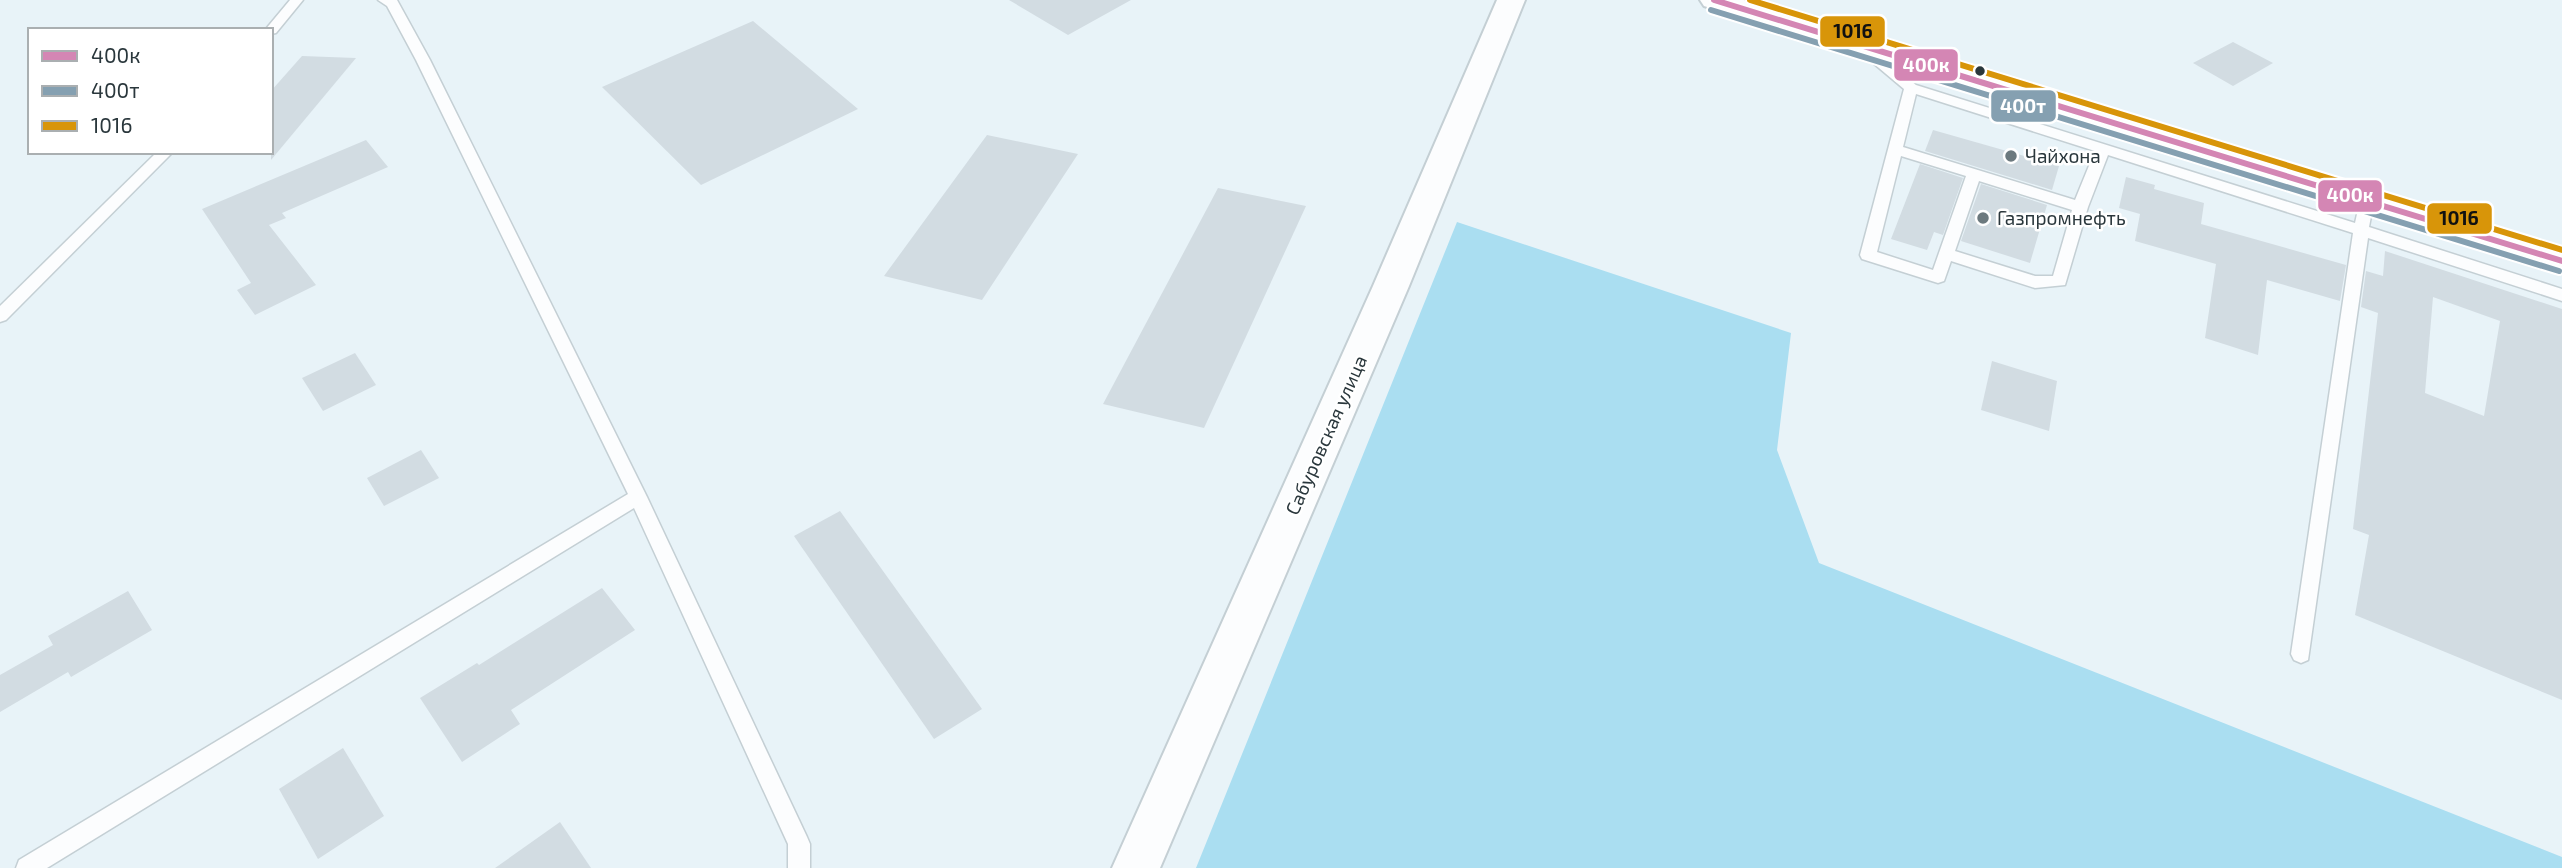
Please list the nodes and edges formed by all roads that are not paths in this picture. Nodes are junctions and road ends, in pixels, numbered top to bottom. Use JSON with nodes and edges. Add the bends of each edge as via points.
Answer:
{"nodes":[{"id":1,"x":297,"y":0,"type":"edge"},
{"id":2,"x":384,"y":0,"type":"edge"},
{"id":3,"x":1511,"y":0,"type":"edge"},
{"id":4,"x":1714,"y":0,"type":"edge"},
{"id":5,"x":273,"y":28,"type":"edge"},
{"id":6,"x":1859,"y":44,"type":"junction"},
{"id":7,"x":1911,"y":88,"type":"junction"},
{"id":8,"x":1895,"y":149,"type":"junction"},
{"id":9,"x":2103,"y":149,"type":"junction"},
{"id":10,"x":164,"y":154,"type":"edge"},
{"id":11,"x":1974,"y":174,"type":"junction"},
{"id":12,"x":2080,"y":208,"type":"junction"},
{"id":13,"x":2364,"y":215,"type":"junction"},
{"id":14,"x":1946,"y":254,"type":"junction"},
{"id":15,"x":2562,"y":261,"type":"edge"},
{"id":16,"x":2562,"y":295,"type":"edge"},
{"id":17,"x":0,"y":316,"type":"edge"},
{"id":18,"x":638,"y":497,"type":"junction"},
{"id":19,"x":2301,"y":654,"type":"dead end"},
{"id":20,"x":27,"y":868,"type":"edge"},
{"id":21,"x":799,"y":868,"type":"edge"},
{"id":22,"x":1136,"y":868,"type":"edge"}],
"edges":[{"from":1,"to":5,"type":"lane"},
{"from":2,"to":18,"type":"lane","via":[[392,3],[423,60]]},
{"from":3,"to":22,"type":"street","name":"Сабуровская улица"},
{"from":4,"to":6,"type":"street"},
{"from":6,"to":7,"type":"lane"},
{"from":6,"to":13,"type":"street"},
{"from":7,"to":8,"type":"lane"},
{"from":7,"to":9,"type":"lane"},
{"from":8,"to":11,"type":"lane"},
{"from":8,"to":14,"type":"lane","via":[[1868,254],[1938,277]]},
{"from":9,"to":12,"type":"lane"},
{"from":9,"to":13,"type":"lane"},
{"from":10,"to":17,"type":"lane"},
{"from":11,"to":12,"type":"lane"},
{"from":11,"to":14,"type":"lane"},
{"from":12,"to":14,"type":"lane","via":[[2059,281],[2035,282]]},
{"from":13,"to":15,"type":"street"},
{"from":13,"to":16,"type":"lane"},
{"from":13,"to":19,"type":"lane"},
{"from":18,"to":20,"type":"lane"},
{"from":18,"to":21,"type":"lane","via":[[799,844]]}]}
